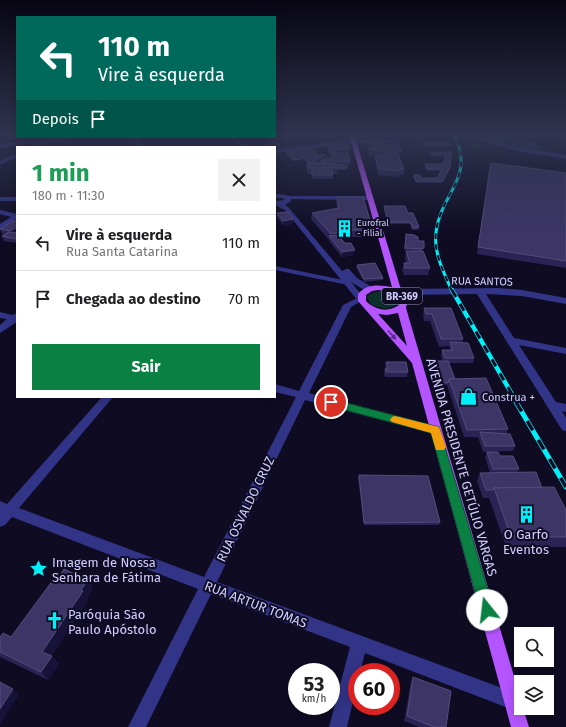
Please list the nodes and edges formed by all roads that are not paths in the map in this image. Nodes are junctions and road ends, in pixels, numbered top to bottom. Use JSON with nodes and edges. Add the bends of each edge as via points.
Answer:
{"nodes":[{"id":1,"x":361,"y":168,"type":"edge"},
{"id":2,"x":276,"y":188,"type":"edge"},
{"id":3,"x":0,"y":198,"type":"edge"},
{"id":4,"x":16,"y":198,"type":"edge"},
{"id":5,"x":287,"y":198,"type":"junction"},
{"id":6,"x":370,"y":199,"type":"junction"},
{"id":7,"x":276,"y":202,"type":"edge"},
{"id":8,"x":0,"y":212,"type":"edge"},
{"id":9,"x":16,"y":216,"type":"edge"},
{"id":10,"x":16,"y":217,"type":"edge"},
{"id":11,"x":0,"y":227,"type":"edge"},
{"id":12,"x":306,"y":228,"type":"junction"},
{"id":13,"x":276,"y":268,"type":"edge"},
{"id":14,"x":392,"y":279,"type":"junction"},
{"id":15,"x":348,"y":283,"type":"junction"},
{"id":16,"x":398,"y":292,"type":"junction"},
{"id":17,"x":481,"y":293,"type":"junction"},
{"id":18,"x":369,"y":296,"type":"junction"},
{"id":19,"x":566,"y":301,"type":"edge"},
{"id":20,"x":402,"y":306,"type":"junction"},
{"id":21,"x":0,"y":315,"type":"edge"},
{"id":22,"x":16,"y":318,"type":"edge"},
{"id":23,"x":0,"y":330,"type":"edge"},
{"id":24,"x":510,"y":340,"type":"junction"},
{"id":25,"x":566,"y":351,"type":"edge"},
{"id":26,"x":416,"y":363,"type":"junction"},
{"id":27,"x":276,"y":388,"type":"edge"},
{"id":28,"x":301,"y":394,"type":"junction"},
{"id":29,"x":107,"y":398,"type":"edge"},
{"id":30,"x":551,"y":405,"type":"junction"},
{"id":31,"x":566,"y":408,"type":"edge"},
{"id":32,"x":566,"y":427,"type":"edge"},
{"id":33,"x":435,"y":430,"type":"junction"},
{"id":34,"x":3,"y":513,"type":"edge"},
{"id":35,"x":207,"y":586,"type":"junction"},
{"id":36,"x":359,"y":643,"type":"junction"},
{"id":37,"x":513,"y":701,"type":"junction"},
{"id":38,"x":137,"y":727,"type":"edge"},
{"id":39,"x":338,"y":727,"type":"edge"},
{"id":40,"x":520,"y":727,"type":"edge"}],
"edges":[{"from":1,"to":6,"type":"main road","number":"BR-369"},
{"from":2,"to":5,"type":"street"},
{"from":3,"to":4,"type":"street"},
{"from":5,"to":6,"type":"street"},
{"from":5,"to":7,"type":"street"},
{"from":5,"to":12,"type":"street"},
{"from":6,"to":14,"type":"main road","number":"BR-369"},
{"from":7,"to":12,"type":"street"},
{"from":8,"to":9,"type":"street"},
{"from":10,"to":11,"type":"street"},
{"from":12,"to":15,"type":"street"},
{"from":12,"to":18,"type":"street"},
{"from":13,"to":15,"type":"street"},
{"from":14,"to":16,"type":"main road","number":"BR-369"},
{"from":14,"to":18,"type":"main road","number":"BR-369"},
{"from":15,"to":18,"type":"street"},
{"from":16,"to":17,"type":"street","name":"RUA SANTOS"},
{"from":16,"to":18,"type":"main road","number":"BR-369"},
{"from":16,"to":20,"type":"main road","number":"BR-369","via":[[404,298]]},
{"from":17,"to":19,"type":"street","name":"RUA SANTOS","via":[[522,293]]},
{"from":17,"to":20,"type":"street","via":[[414,297]]},
{"from":17,"to":24,"type":"street"},
{"from":18,"to":20,"type":"main road","number":"BR-369","via":[[385,312]]},
{"from":18,"to":26,"type":"main road","number":"BR-369","one_way":true},
{"from":18,"to":28,"type":"street","name":"RUA OSVALDO CRUZ","via":[[347,305]]},
{"from":20,"to":26,"type":"main road","name":"AVENIDA PRESIDENTE GETÚLIO VARGAS","number":"BR-369"},
{"from":21,"to":22,"type":"street"},
{"from":22,"to":23,"type":"street"},
{"from":24,"to":25,"type":"street"},
{"from":24,"to":30,"type":"street"},
{"from":26,"to":33,"type":"main road","name":"AVENIDA PRESIDENTE GETÚLIO VARGAS","number":"BR-369"},
{"from":27,"to":28,"type":"street"},
{"from":28,"to":33,"type":"street"},
{"from":28,"to":35,"type":"street","name":"RUA OSVALDO CRUZ"},
{"from":29,"to":34,"type":"street"},
{"from":30,"to":31,"type":"street"},
{"from":30,"to":32,"type":"street"},
{"from":33,"to":37,"type":"main road","name":"AVENIDA PRESIDENTE GETÚLIO VARGAS","number":"BR-369"},
{"from":34,"to":35,"type":"street","name":"RUA ARTUR TOMAS"},
{"from":35,"to":36,"type":"street","name":"RUA ARTUR TOMAS"},
{"from":35,"to":38,"type":"street","name":"RUA OSVALDO CRUZ"},
{"from":36,"to":37,"type":"street","name":"RUA ARTUR TOMAS"},
{"from":36,"to":39,"type":"street"},
{"from":37,"to":40,"type":"main road","name":"AVENIDA PRESIDENTE GETÚLIO VARGAS","number":"BR-369"}]}
